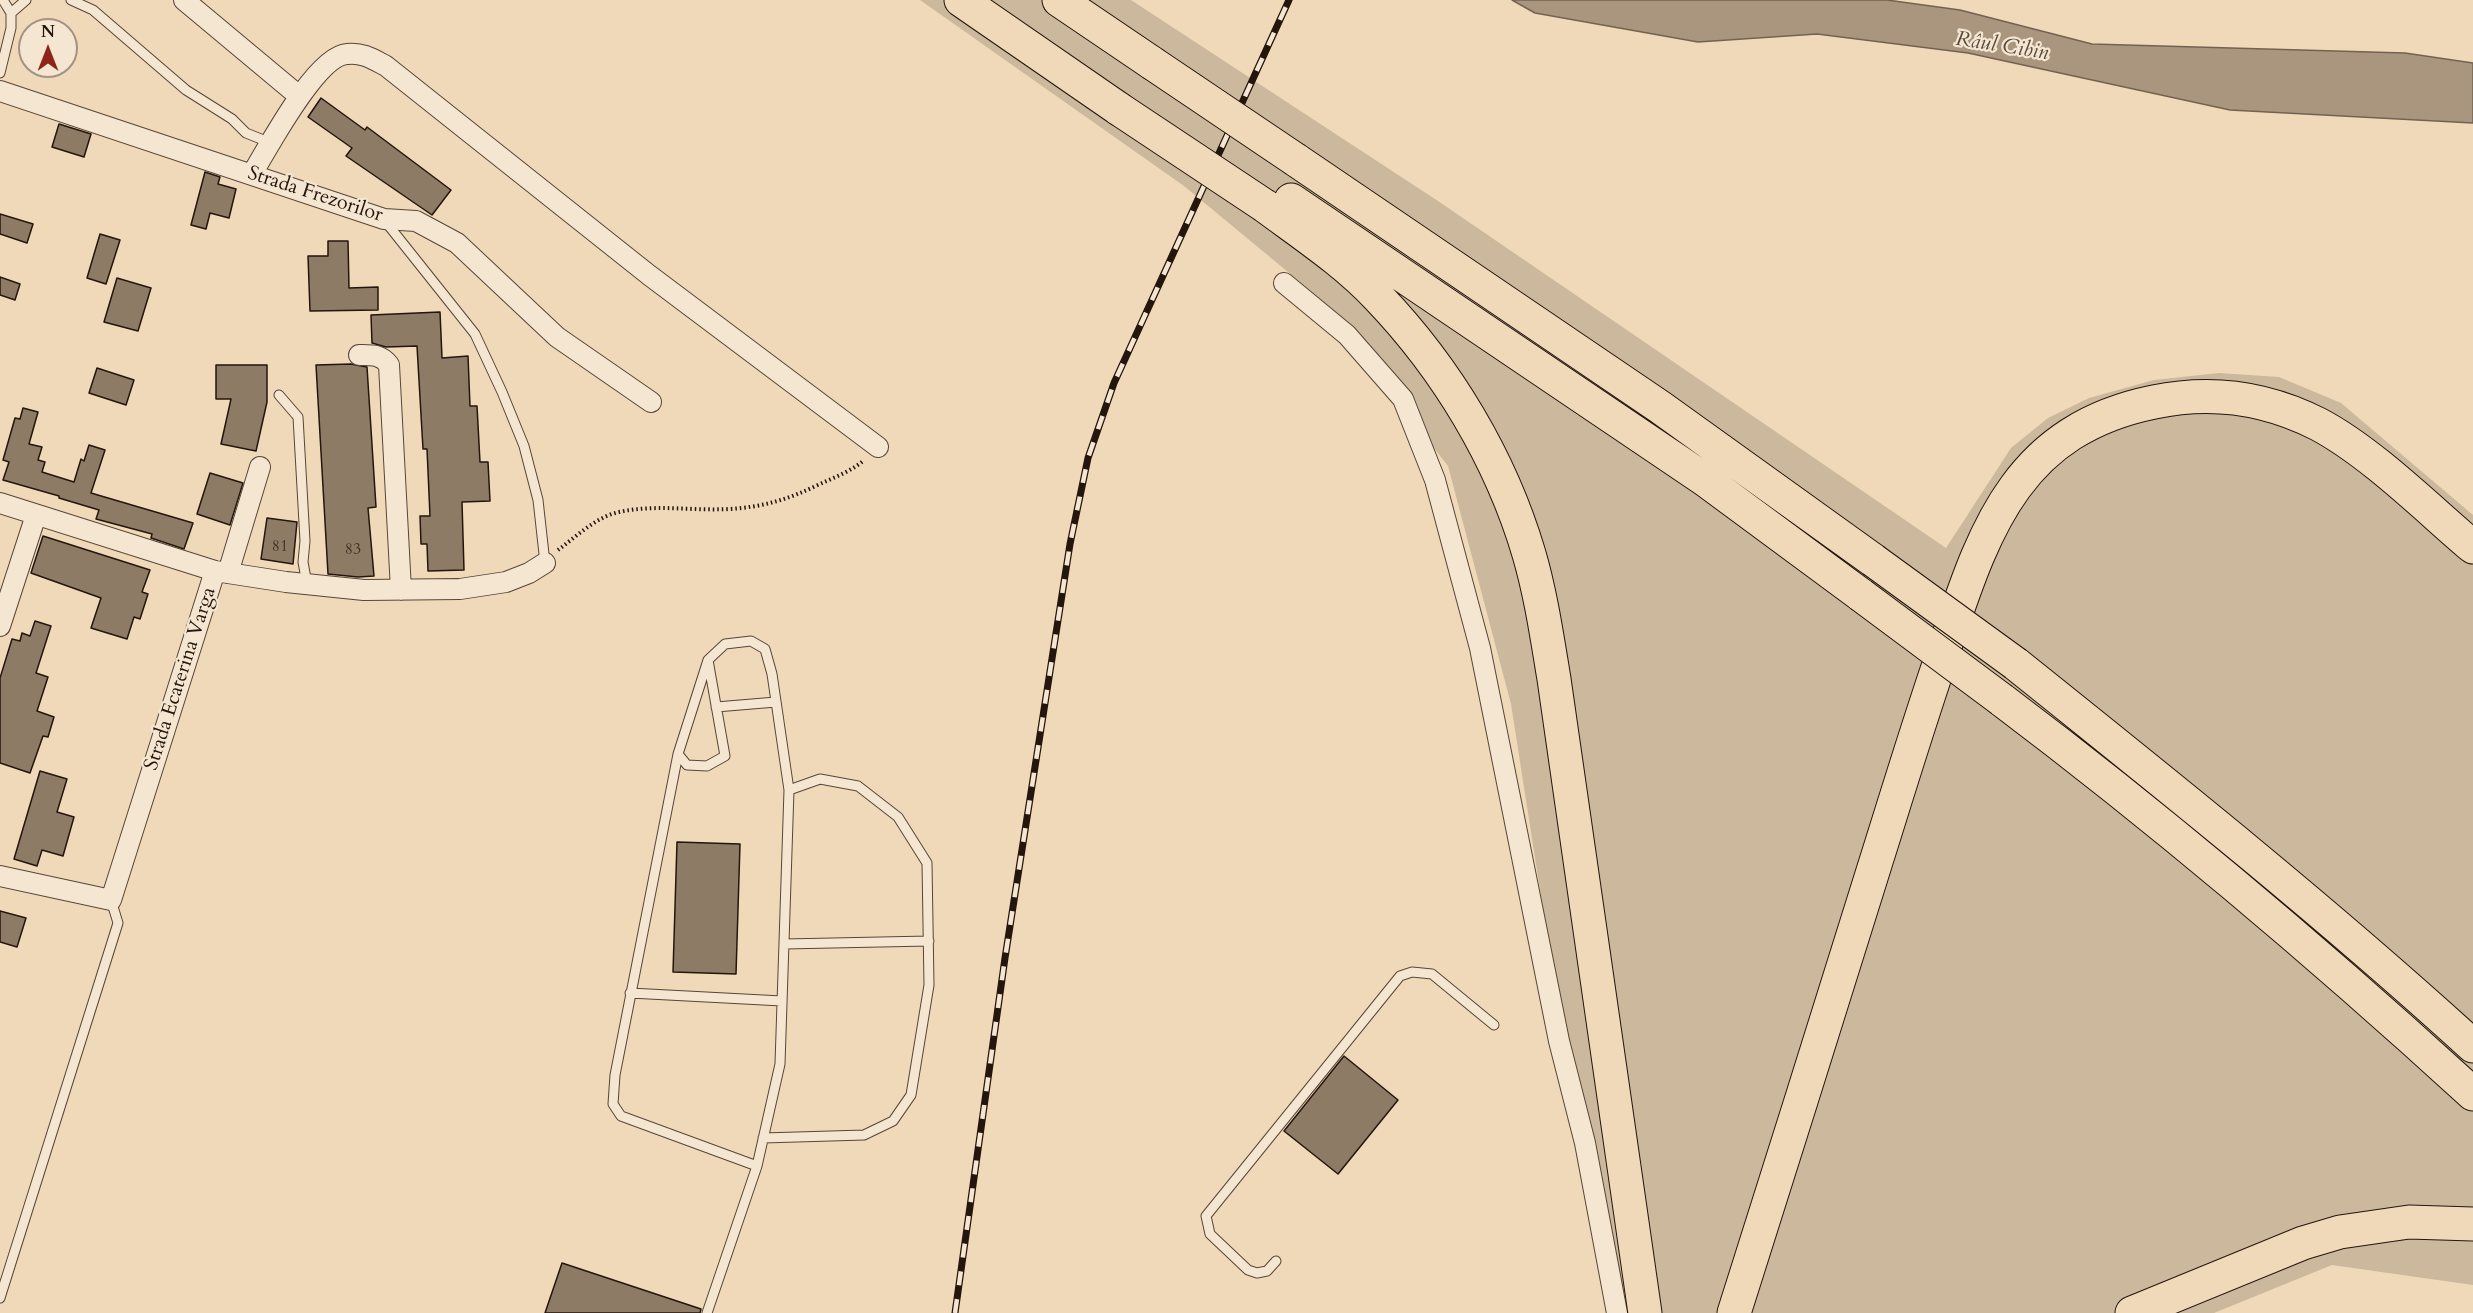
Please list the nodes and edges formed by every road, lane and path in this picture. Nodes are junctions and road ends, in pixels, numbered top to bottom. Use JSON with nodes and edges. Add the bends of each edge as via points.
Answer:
{"nodes":[{"id":1,"x":3,"y":0,"type":"edge"},
{"id":2,"x":26,"y":0,"type":"edge"},
{"id":3,"x":71,"y":0,"type":"edge"},
{"id":4,"x":184,"y":0,"type":"edge"},
{"id":5,"x":961,"y":0,"type":"edge"},
{"id":6,"x":991,"y":0,"type":"edge"},
{"id":7,"x":1059,"y":0,"type":"edge"},
{"id":8,"x":1088,"y":0,"type":"edge"},
{"id":9,"x":11,"y":13,"type":"junction"},
{"id":10,"x":1156,"y":55,"type":"junction"},
{"id":11,"x":0,"y":74,"type":"edge"},
{"id":12,"x":0,"y":91,"type":"edge"},
{"id":13,"x":299,"y":96,"type":"junction"},
{"id":14,"x":1125,"y":101,"type":"junction"},
{"id":15,"x":271,"y":143,"type":"junction"},
{"id":16,"x":252,"y":174,"type":"junction"},
{"id":17,"x":1270,"y":197,"type":"junction"},
{"id":18,"x":384,"y":219,"type":"junction"},
{"id":19,"x":1284,"y":283,"type":"dead end"},
{"id":20,"x":358,"y":355,"type":"dead end"},
{"id":21,"x":279,"y":396,"type":"dead end"},
{"id":22,"x":651,"y":402,"type":"dead end"},
{"id":23,"x":878,"y":447,"type":"joint"},
{"id":24,"x":260,"y":467,"type":"dead end"},
{"id":25,"x":0,"y":503,"type":"edge"},
{"id":26,"x":36,"y":515,"type":"junction"},
{"id":27,"x":2473,"y":548,"type":"edge"},
{"id":28,"x":545,"y":563,"type":"junction"},
{"id":29,"x":221,"y":572,"type":"junction"},
{"id":30,"x":307,"y":584,"type":"junction"},
{"id":31,"x":401,"y":590,"type":"junction"},
{"id":32,"x":0,"y":626,"type":"edge"},
{"id":33,"x":2019,"y":655,"type":"junction"},
{"id":34,"x":708,"y":660,"type":"junction"},
{"id":35,"x":776,"y":702,"type":"junction"},
{"id":36,"x":716,"y":707,"type":"junction"},
{"id":37,"x":678,"y":754,"type":"junction"},
{"id":38,"x":789,"y":790,"type":"junction"},
{"id":39,"x":0,"y":876,"type":"edge"},
{"id":40,"x":111,"y":900,"type":"junction"},
{"id":41,"x":929,"y":941,"type":"junction"},
{"id":42,"x":784,"y":944,"type":"junction"},
{"id":43,"x":630,"y":993,"type":"junction"},
{"id":44,"x":782,"y":1001,"type":"junction"},
{"id":45,"x":2473,"y":1020,"type":"edge"},
{"id":46,"x":1494,"y":1025,"type":"dead end"},
{"id":47,"x":2473,"y":1046,"type":"edge"},
{"id":48,"x":2473,"y":1094,"type":"edge"},
{"id":49,"x":763,"y":1138,"type":"junction"},
{"id":50,"x":757,"y":1166,"type":"junction"},
{"id":51,"x":2473,"y":1224,"type":"edge"},
{"id":52,"x":1276,"y":1261,"type":"dead end"},
{"id":53,"x":0,"y":1298,"type":"edge"},
{"id":54,"x":707,"y":1313,"type":"edge"},
{"id":55,"x":1617,"y":1313,"type":"edge"},
{"id":56,"x":1645,"y":1313,"type":"edge"},
{"id":57,"x":1734,"y":1313,"type":"edge"},
{"id":58,"x":2132,"y":1313,"type":"edge"}],
"edges":[{"from":1,"to":9,"type":"lane"},
{"from":2,"to":9,"type":"lane"},
{"from":3,"to":15,"type":"lane","via":[[93,10],[186,90],[232,119],[246,133]]},
{"from":4,"to":13,"type":"street"},
{"from":5,"to":14,"type":"highway"},
{"from":6,"to":14,"type":"highway"},
{"from":7,"to":10,"type":"highway"},
{"from":8,"to":10,"type":"highway"},
{"from":9,"to":11,"type":"lane"},
{"from":10,"to":33,"type":"highway","bridge":true,"via":[[1660,407],[1877,550]]},
{"from":12,"to":16,"type":"street","name":"Strada Frezorilor"},
{"from":13,"to":15,"type":"street"},
{"from":13,"to":23,"type":"street","via":[[330,62],[345,54],[365,54],[386,66],[649,275]]},
{"from":14,"to":17,"type":"highway"},
{"from":15,"to":16,"type":"street"},
{"from":16,"to":18,"type":"street","name":"Strada Frezorilor"},
{"from":17,"to":48,"type":"highway","bridge":true,"via":[[1704,479],[2002,700],[2308,947]]},
{"from":17,"to":56,"type":"highway","via":[[1408,330],[1470,419],[1515,513],[1541,603],[1554,678]]},
{"from":18,"to":22,"type":"street","name":"Strada Frezorilor","via":[[416,221],[457,243],[557,337]]},
{"from":18,"to":28,"type":"lane","via":[[475,334],[524,446],[538,500]]},
{"from":19,"to":55,"type":"street","via":[[1347,335],[1403,399],[1435,480],[1480,648]]},
{"from":20,"to":31,"type":"street","via":[[384,358],[389,365]]},
{"from":21,"to":30,"type":"lane","via":[[298,417]]},
{"from":23,"to":28,"type":"path","via":[[860,464],[787,500],[727,509],[679,507],[618,512],[596,521]]},
{"from":24,"to":29,"type":"street"},
{"from":25,"to":26,"type":"street","name":"Strada Ecaterina Varga"},
{"from":26,"to":29,"type":"street","name":"Strada Ecaterina Varga"},
{"from":26,"to":32,"type":"street"},
{"from":27,"to":57,"type":"highway","via":[[2359,451],[2280,407],[2245,399],[2181,396],[2143,404],[2105,416],[2044,454],[2007,498],[1973,564]]},
{"from":28,"to":31,"type":"street","via":[[506,582],[460,589]]},
{"from":29,"to":30,"type":"street"},
{"from":29,"to":40,"type":"street","name":"Strada Ecaterina Varga"},
{"from":30,"to":31,"type":"street"},
{"from":33,"to":45,"type":"highway","via":[[2261,838]]},
{"from":33,"to":47,"type":"highway","via":[[2333,921]]},
{"from":34,"to":35,"type":"lane","via":[[725,644],[751,641],[765,650]]},
{"from":34,"to":36,"type":"lane"},
{"from":34,"to":37,"type":"lane"},
{"from":35,"to":36,"type":"lane"},
{"from":35,"to":38,"type":"lane"},
{"from":36,"to":37,"type":"lane","via":[[725,756],[707,766],[687,765]]},
{"from":37,"to":43,"type":"lane"},
{"from":38,"to":41,"type":"lane","via":[[820,779],[858,786],[898,817],[927,863]]},
{"from":38,"to":42,"type":"lane"},
{"from":39,"to":40,"type":"street"},
{"from":40,"to":53,"type":"lane","via":[[118,922]]},
{"from":41,"to":42,"type":"lane"},
{"from":41,"to":49,"type":"lane","via":[[929,985],[911,1095],[893,1121],[864,1135]]},
{"from":42,"to":44,"type":"lane"},
{"from":43,"to":44,"type":"lane"},
{"from":43,"to":50,"type":"lane","via":[[614,1085],[613,1104],[621,1116]]},
{"from":44,"to":49,"type":"lane","via":[[780,1064]]},
{"from":46,"to":52,"type":"lane","via":[[1432,974],[1412,972],[1401,976],[1206,1216],[1210,1234],[1248,1270],[1267,1271]]},
{"from":49,"to":50,"type":"lane"},
{"from":50,"to":54,"type":"lane"},
{"from":51,"to":58,"type":"highway","via":[[2409,1222],[2340,1232],[2292,1247]]}]}
